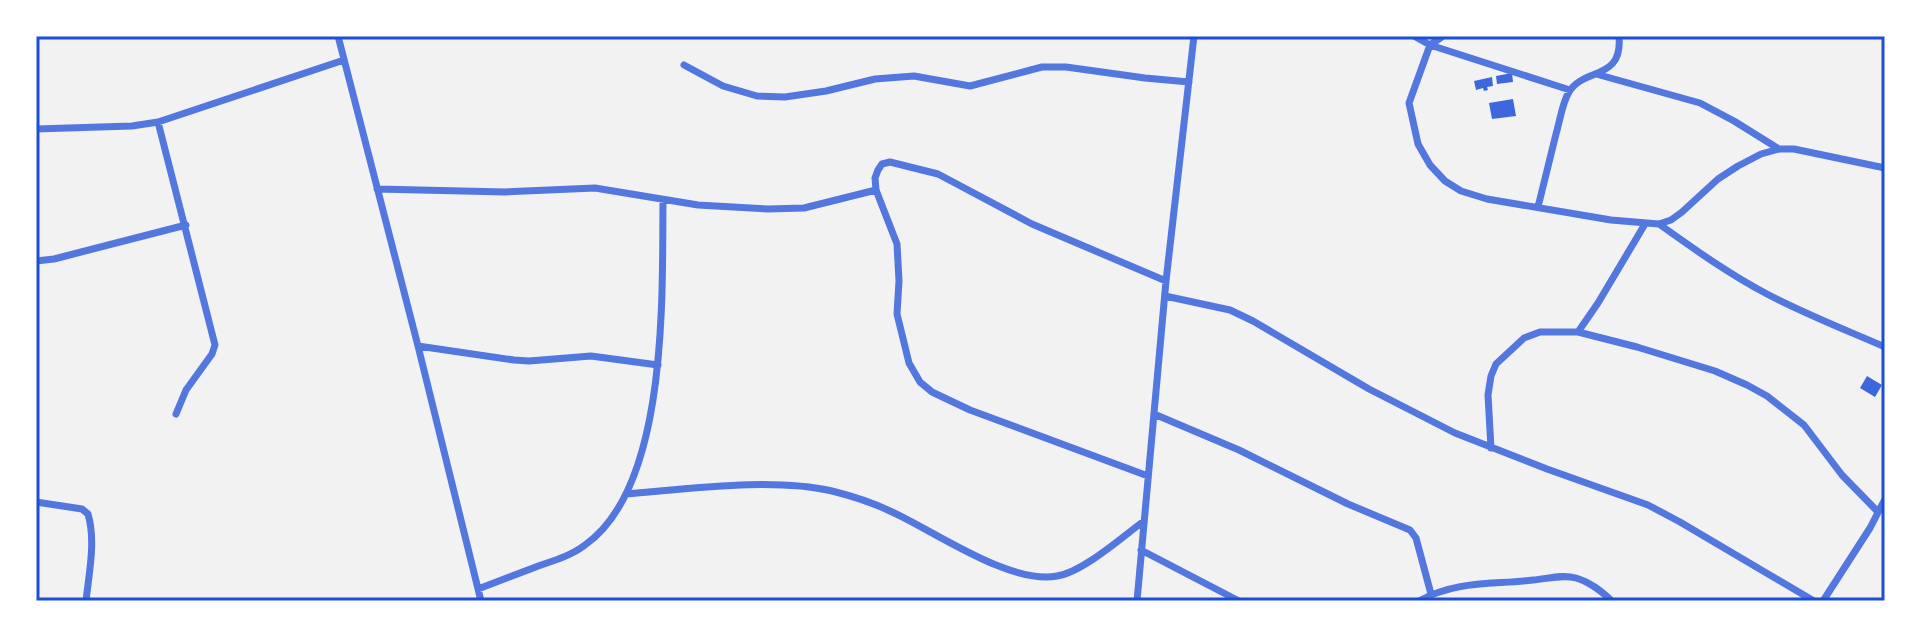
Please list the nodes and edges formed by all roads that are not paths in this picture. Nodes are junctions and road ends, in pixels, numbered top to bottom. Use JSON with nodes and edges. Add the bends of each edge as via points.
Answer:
{"nodes":[{"id":1,"x":338,"y":36,"type":"edge"},
{"id":2,"x":1194,"y":36,"type":"edge"},
{"id":3,"x":1414,"y":36,"type":"edge"},
{"id":4,"x":1443,"y":36,"type":"edge"},
{"id":5,"x":1619,"y":36,"type":"edge"},
{"id":6,"x":1430,"y":45,"type":"junction"},
{"id":7,"x":344,"y":60,"type":"junction"},
{"id":8,"x":684,"y":65,"type":"dead end"},
{"id":9,"x":1596,"y":74,"type":"junction"},
{"id":10,"x":1189,"y":82,"type":"junction"},
{"id":11,"x":1570,"y":90,"type":"junction"},
{"id":12,"x":158,"y":122,"type":"junction"},
{"id":13,"x":36,"y":129,"type":"edge"},
{"id":14,"x":1779,"y":149,"type":"junction"},
{"id":15,"x":1885,"y":168,"type":"edge"},
{"id":16,"x":377,"y":189,"type":"junction"},
{"id":17,"x":876,"y":190,"type":"junction"},
{"id":18,"x":663,"y":200,"type":"junction"},
{"id":19,"x":1538,"y":207,"type":"junction"},
{"id":20,"x":1645,"y":224,"type":"junction"},
{"id":21,"x":1659,"y":224,"type":"junction"},
{"id":22,"x":186,"y":225,"type":"junction"},
{"id":23,"x":36,"y":261,"type":"edge"},
{"id":24,"x":1166,"y":281,"type":"junction"},
{"id":25,"x":1165,"y":296,"type":"junction"},
{"id":26,"x":1578,"y":332,"type":"junction"},
{"id":27,"x":418,"y":346,"type":"junction"},
{"id":28,"x":1885,"y":347,"type":"edge"},
{"id":29,"x":658,"y":365,"type":"junction"},
{"id":30,"x":176,"y":414,"type":"dead end"},
{"id":31,"x":1154,"y":414,"type":"junction"},
{"id":32,"x":1491,"y":448,"type":"junction"},
{"id":33,"x":1148,"y":476,"type":"junction"},
{"id":34,"x":626,"y":494,"type":"junction"},
{"id":35,"x":1885,"y":499,"type":"edge"},
{"id":36,"x":36,"y":502,"type":"edge"},
{"id":37,"x":1878,"y":512,"type":"junction"},
{"id":38,"x":1144,"y":521,"type":"junction"},
{"id":39,"x":1141,"y":550,"type":"junction"},
{"id":40,"x":478,"y":589,"type":"junction"},
{"id":41,"x":1431,"y":594,"type":"junction"},
{"id":42,"x":86,"y":601,"type":"edge"},
{"id":43,"x":481,"y":601,"type":"edge"},
{"id":44,"x":1137,"y":601,"type":"edge"},
{"id":45,"x":1239,"y":601,"type":"edge"},
{"id":46,"x":1419,"y":601,"type":"edge"},
{"id":47,"x":1612,"y":601,"type":"edge"},
{"id":48,"x":1814,"y":601,"type":"edge"},
{"id":49,"x":1823,"y":601,"type":"edge"}],
"edges":[{"from":1,"to":7,"type":"street"},
{"from":2,"to":10,"type":"street"},
{"from":3,"to":6,"type":"street"},
{"from":4,"to":6,"type":"street"},
{"from":5,"to":9,"type":"street","via":[[1617,58]]},
{"from":6,"to":11,"type":"street"},
{"from":6,"to":19,"type":"street","via":[[1409,103],[1418,144],[1430,165],[1461,191]]},
{"from":7,"to":12,"type":"street"},
{"from":7,"to":16,"type":"street"},
{"from":8,"to":10,"type":"street","via":[[723,86],[785,97],[914,76],[970,86],[1042,67]]},
{"from":9,"to":11,"type":"street"},
{"from":9,"to":14,"type":"street","via":[[1700,103]]},
{"from":10,"to":24,"type":"street"},
{"from":11,"to":19,"type":"street"},
{"from":12,"to":13,"type":"street"},
{"from":12,"to":22,"type":"street"},
{"from":14,"to":15,"type":"street"},
{"from":14,"to":21,"type":"street","via":[[1738,166]]},
{"from":16,"to":18,"type":"street","via":[[595,188]]},
{"from":16,"to":27,"type":"street"},
{"from":17,"to":18,"type":"street","via":[[787,209]]},
{"from":17,"to":24,"type":"street","via":[[882,164],[938,174],[1008,212]]},
{"from":17,"to":33,"type":"street","via":[[897,244],[897,314],[909,363],[920,382],[970,410]]},
{"from":18,"to":29,"type":"street"},
{"from":19,"to":20,"type":"street"},
{"from":20,"to":21,"type":"street"},
{"from":20,"to":26,"type":"street"},
{"from":21,"to":28,"type":"street","via":[[1747,283]]},
{"from":22,"to":23,"type":"street"},
{"from":22,"to":30,"type":"street","via":[[215,345]]},
{"from":24,"to":25,"type":"street"},
{"from":25,"to":31,"type":"street"},
{"from":25,"to":32,"type":"street","via":[[1230,310],[1369,389]]},
{"from":26,"to":32,"type":"street","via":[[1540,332],[1524,338],[1496,364],[1488,395]]},
{"from":26,"to":37,"type":"street","via":[[1715,371],[1767,396],[1804,425]]},
{"from":27,"to":29,"type":"street","via":[[514,360],[591,356]]},
{"from":27,"to":40,"type":"street"},
{"from":29,"to":34,"type":"street","via":[[641,452]]},
{"from":31,"to":33,"type":"street"},
{"from":31,"to":41,"type":"street","via":[[1410,530]]},
{"from":32,"to":48,"type":"street","via":[[1648,505]]},
{"from":33,"to":38,"type":"street"},
{"from":34,"to":38,"type":"street","via":[[750,486],[828,490],[890,511],[1008,570],[1056,577],[1076,570]]},
{"from":34,"to":40,"type":"street","via":[[585,546]]},
{"from":35,"to":37,"type":"street"},
{"from":36,"to":42,"type":"street","via":[[88,514]]},
{"from":37,"to":49,"type":"street"},
{"from":38,"to":39,"type":"street"},
{"from":39,"to":44,"type":"street"},
{"from":39,"to":45,"type":"street"},
{"from":40,"to":43,"type":"street"},
{"from":41,"to":46,"type":"street"},
{"from":41,"to":47,"type":"street","via":[[1486,582],[1558,576],[1590,583]]}]}
